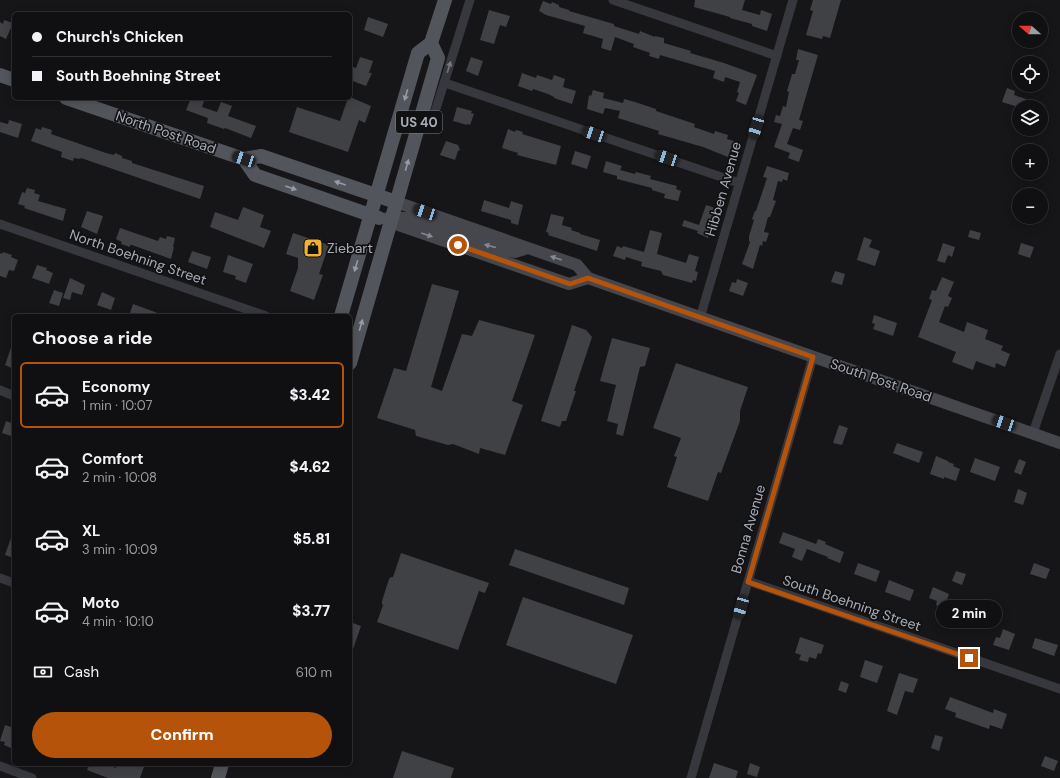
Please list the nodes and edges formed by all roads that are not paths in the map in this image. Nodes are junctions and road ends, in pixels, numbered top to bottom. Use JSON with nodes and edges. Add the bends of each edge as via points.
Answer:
{"nodes":[{"id":1,"x":444,"y":0,"type":"edge"},
{"id":2,"x":470,"y":0,"type":"edge"},
{"id":3,"x":613,"y":0,"type":"edge"},
{"id":4,"x":793,"y":0,"type":"edge"},
{"id":5,"x":431,"y":43,"type":"junction"},
{"id":6,"x":777,"y":56,"type":"junction"},
{"id":7,"x":0,"y":75,"type":"edge"},
{"id":8,"x":12,"y":79,"type":"edge"},
{"id":9,"x":445,"y":83,"type":"junction"},
{"id":10,"x":72,"y":100,"type":"edge"},
{"id":11,"x":419,"y":122,"type":"junction"},
{"id":12,"x":244,"y":159,"type":"junction"},
{"id":13,"x":739,"y":183,"type":"junction"},
{"id":14,"x":386,"y":199,"type":"junction"},
{"id":15,"x":380,"y":221,"type":"junction"},
{"id":16,"x":0,"y":224,"type":"edge"},
{"id":17,"x":528,"y":248,"type":"junction"},
{"id":18,"x":588,"y":278,"type":"junction"},
{"id":19,"x":260,"y":314,"type":"edge"},
{"id":20,"x":342,"y":314,"type":"edge"},
{"id":21,"x":700,"y":318,"type":"junction"},
{"id":22,"x":352,"y":354,"type":"edge"},
{"id":23,"x":1060,"y":354,"type":"edge"},
{"id":24,"x":813,"y":357,"type":"junction"},
{"id":25,"x":0,"y":390,"type":"edge"},
{"id":26,"x":12,"y":395,"type":"edge"},
{"id":27,"x":1033,"y":434,"type":"junction"},
{"id":28,"x":1060,"y":443,"type":"edge"},
{"id":29,"x":0,"y":578,"type":"edge"},
{"id":30,"x":12,"y":582,"type":"edge"},
{"id":31,"x":748,"y":582,"type":"junction"},
{"id":32,"x":1060,"y":689,"type":"edge"},
{"id":33,"x":0,"y":766,"type":"edge"},
{"id":34,"x":221,"y":766,"type":"edge"},
{"id":35,"x":32,"y":778,"type":"edge"},
{"id":36,"x":218,"y":778,"type":"edge"},
{"id":37,"x":691,"y":778,"type":"edge"}],
"edges":[{"from":1,"to":5,"type":"main road","number":"US 40"},
{"from":9,"to":2,"type":"street","one_way":true},
{"from":3,"to":6,"type":"street"},
{"from":4,"to":6,"type":"street","name":"Hibben Avenue"},
{"from":5,"to":11,"type":"main road","number":"US 40","via":[[438,58]]},
{"from":5,"to":14,"type":"main road","number":"US 40","one_way":true,"via":[[418,53]]},
{"from":6,"to":13,"type":"street","name":"Hibben Avenue"},
{"from":7,"to":8,"type":"main road"},
{"from":9,"to":11,"type":"street","via":[[434,115]]},
{"from":9,"to":13,"type":"street"},
{"from":10,"to":12,"type":"main road","name":"North Post Road"},
{"from":14,"to":11,"type":"main road","number":"US 40","one_way":true},
{"from":14,"to":12,"type":"main road","name":"North Post Road","one_way":true,"via":[[261,156]]},
{"from":12,"to":15,"type":"main road","one_way":true,"via":[[255,175]]},
{"from":13,"to":21,"type":"street","name":"Hibben Avenue"},
{"from":14,"to":15,"type":"main road","number":"US 40"},
{"from":14,"to":15,"type":"main road","number":"US 40"},
{"from":14,"to":17,"type":"main road","name":"South Post Road"},
{"from":17,"to":15,"type":"main road","one_way":true,"via":[[515,252],[405,218]]},
{"from":15,"to":18,"type":"main road","one_way":true,"via":[[570,284]]},
{"from":15,"to":20,"type":"main road","number":"US 40","one_way":true},
{"from":22,"to":15,"type":"main road","number":"US 40","one_way":true},
{"from":16,"to":19,"type":"street","name":"North Boehning Street"},
{"from":18,"to":17,"type":"main road","name":"South Post Road","one_way":true,"via":[[577,265]]},
{"from":18,"to":21,"type":"main road","name":"South Post Road"},
{"from":21,"to":24,"type":"main road","name":"South Post Road"},
{"from":23,"to":27,"type":"street"},
{"from":24,"to":27,"type":"main road","name":"South Post Road"},
{"from":24,"to":31,"type":"street","name":"Bonna Avenue"},
{"from":25,"to":26,"type":"street"},
{"from":27,"to":28,"type":"main road","name":"South Post Road"},
{"from":29,"to":30,"type":"street"},
{"from":31,"to":32,"type":"street","name":"South Boehning Street"},
{"from":31,"to":37,"type":"street","name":"Bonna Avenue"},
{"from":33,"to":35,"type":"street"},
{"from":34,"to":36,"type":"main road"}]}
